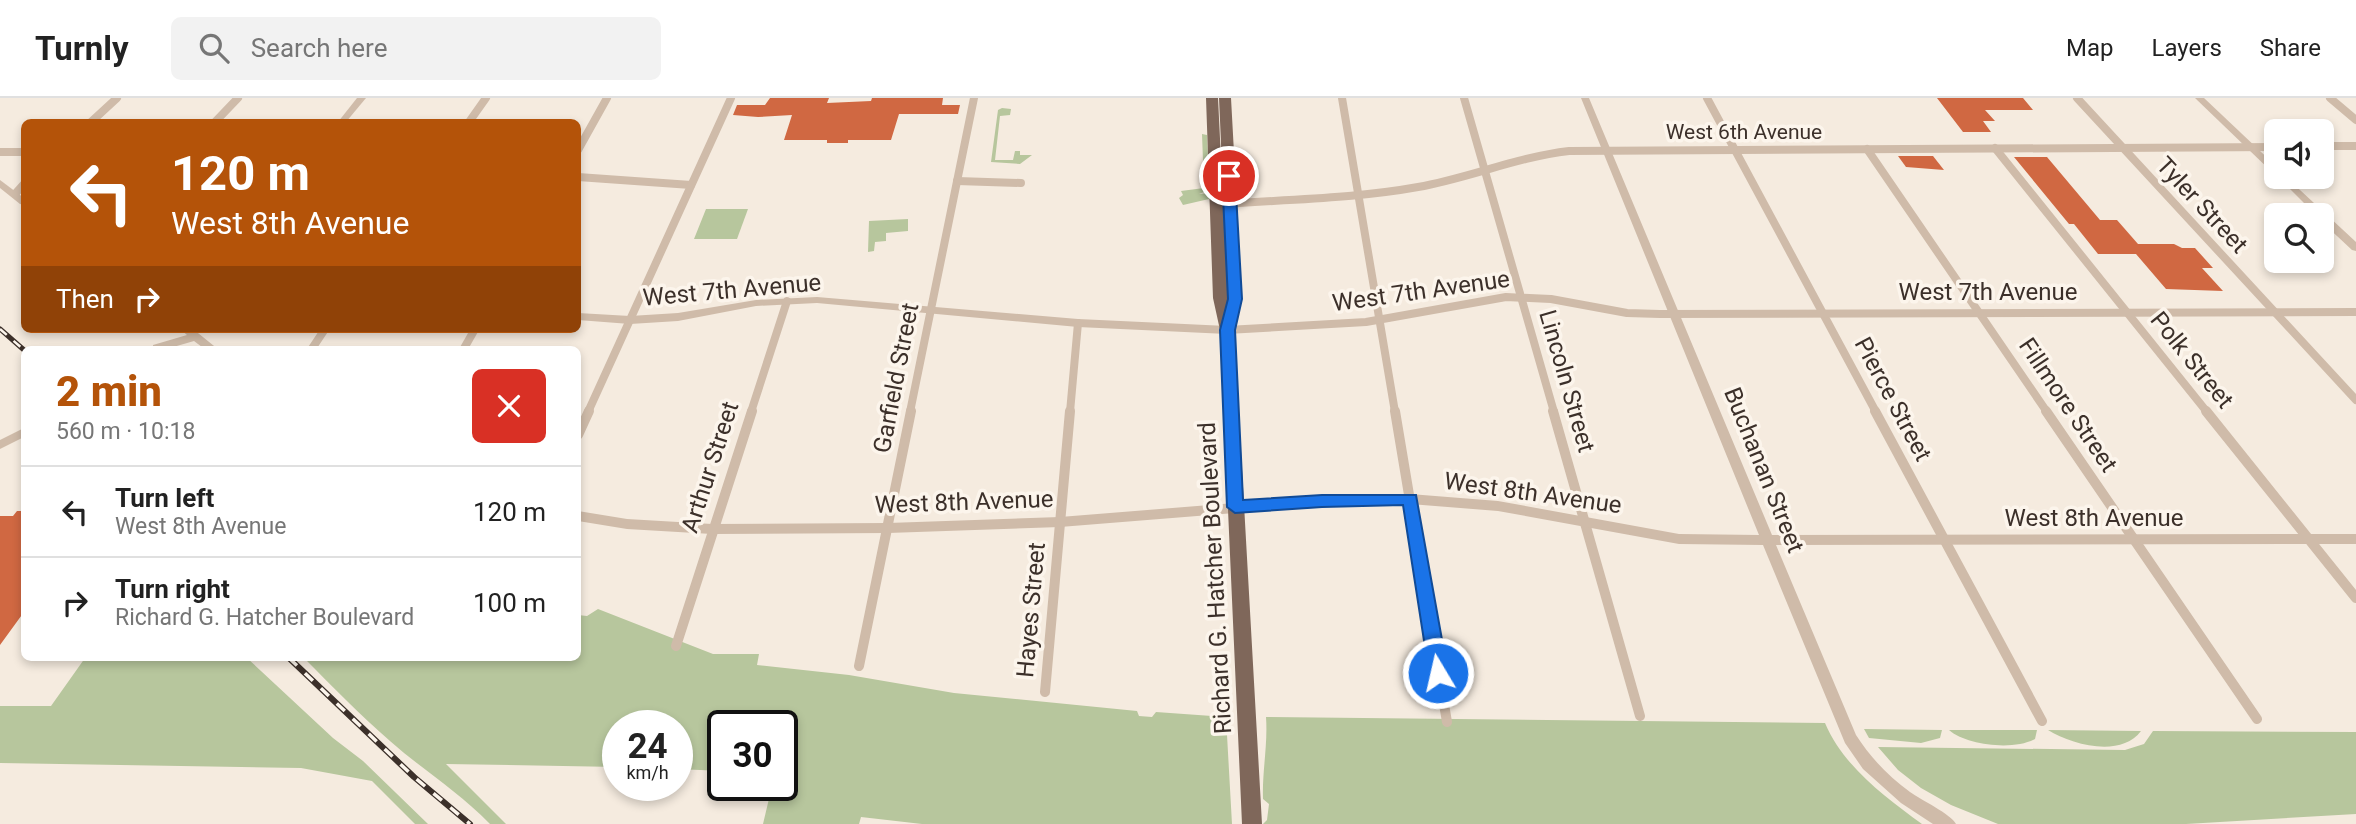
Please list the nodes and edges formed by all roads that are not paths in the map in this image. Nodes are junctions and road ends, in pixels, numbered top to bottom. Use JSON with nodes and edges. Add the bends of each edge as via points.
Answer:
{"nodes":[{"id":1,"x":117,"y":98,"type":"edge"},
{"id":2,"x":238,"y":98,"type":"edge"},
{"id":3,"x":362,"y":98,"type":"edge"},
{"id":4,"x":486,"y":98,"type":"edge"},
{"id":5,"x":607,"y":98,"type":"edge"},
{"id":6,"x":731,"y":98,"type":"edge"},
{"id":7,"x":974,"y":98,"type":"edge"},
{"id":8,"x":1212,"y":98,"type":"edge"},
{"id":9,"x":1225,"y":98,"type":"edge"},
{"id":10,"x":1342,"y":98,"type":"edge"},
{"id":11,"x":1464,"y":98,"type":"edge"},
{"id":12,"x":1585,"y":98,"type":"edge"},
{"id":13,"x":1707,"y":98,"type":"edge"},
{"id":14,"x":2077,"y":98,"type":"edge"},
{"id":15,"x":2199,"y":98,"type":"edge"},
{"id":16,"x":2330,"y":98,"type":"edge"},
{"id":17,"x":94,"y":119,"type":"edge"},
{"id":18,"x":218,"y":119,"type":"edge"},
{"id":19,"x":344,"y":119,"type":"edge"},
{"id":20,"x":470,"y":119,"type":"edge"},
{"id":21,"x":2356,"y":120,"type":"edge"},
{"id":22,"x":1220,"y":122,"type":"junction"},
{"id":23,"x":581,"y":145,"type":"edge"},
{"id":24,"x":2334,"y":146,"type":"edge"},
{"id":25,"x":2356,"y":146,"type":"edge"},
{"id":26,"x":2250,"y":147,"type":"junction"},
{"id":27,"x":2264,"y":147,"type":"edge"},
{"id":28,"x":1995,"y":148,"type":"junction"},
{"id":29,"x":2124,"y":148,"type":"junction"},
{"id":30,"x":1734,"y":149,"type":"junction"},
{"id":31,"x":1867,"y":149,"type":"junction"},
{"id":32,"x":1606,"y":150,"type":"junction"},
{"id":33,"x":0,"y":152,"type":"edge"},
{"id":34,"x":21,"y":152,"type":"edge"},
{"id":35,"x":2264,"y":160,"type":"edge"},
{"id":36,"x":1484,"y":169,"type":"junction"},
{"id":37,"x":581,"y":177,"type":"edge"},
{"id":38,"x":957,"y":181,"type":"junction"},
{"id":39,"x":0,"y":183,"type":"edge"},
{"id":40,"x":1021,"y":183,"type":"dead end"},
{"id":41,"x":691,"y":186,"type":"junction"},
{"id":42,"x":21,"y":187,"type":"edge"},
{"id":43,"x":2294,"y":189,"type":"edge"},
{"id":44,"x":15,"y":194,"type":"junction"},
{"id":45,"x":1358,"y":196,"type":"junction"},
{"id":46,"x":21,"y":199,"type":"edge"},
{"id":47,"x":2309,"y":203,"type":"edge"},
{"id":48,"x":1223,"y":204,"type":"junction"},
{"id":49,"x":2334,"y":227,"type":"edge"},
{"id":50,"x":2356,"y":248,"type":"edge"},
{"id":51,"x":1521,"y":297,"type":"junction"},
{"id":52,"x":787,"y":301,"type":"junction"},
{"id":53,"x":930,"y":310,"type":"junction"},
{"id":54,"x":2275,"y":312,"type":"junction"},
{"id":55,"x":2356,"y":312,"type":"edge"},
{"id":56,"x":1980,"y":313,"type":"junction"},
{"id":57,"x":2127,"y":313,"type":"junction"},
{"id":58,"x":1675,"y":314,"type":"junction"},
{"id":59,"x":1823,"y":314,"type":"junction"},
{"id":60,"x":581,"y":317,"type":"edge"},
{"id":61,"x":630,"y":320,"type":"junction"},
{"id":62,"x":1379,"y":320,"type":"junction"},
{"id":63,"x":1078,"y":323,"type":"junction"},
{"id":64,"x":1227,"y":330,"type":"junction"},
{"id":65,"x":191,"y":333,"type":"edge"},
{"id":66,"x":163,"y":346,"type":"edge"},
{"id":67,"x":209,"y":346,"type":"edge"},
{"id":68,"x":2356,"y":400,"type":"edge"},
{"id":69,"x":581,"y":428,"type":"edge"},
{"id":70,"x":21,"y":434,"type":"edge"},
{"id":71,"x":0,"y":445,"type":"edge"},
{"id":72,"x":1410,"y":499,"type":"junction"},
{"id":73,"x":1235,"y":507,"type":"junction"},
{"id":74,"x":581,"y":516,"type":"edge"},
{"id":75,"x":1060,"y":522,"type":"junction"},
{"id":76,"x":1585,"y":522,"type":"junction"},
{"id":77,"x":888,"y":528,"type":"junction"},
{"id":78,"x":712,"y":529,"type":"junction"},
{"id":79,"x":2309,"y":539,"type":"junction"},
{"id":80,"x":2356,"y":539,"type":"edge"},
{"id":81,"x":1768,"y":541,"type":"junction"},
{"id":82,"x":1946,"y":541,"type":"junction"},
{"id":83,"x":2134,"y":541,"type":"junction"},
{"id":84,"x":2356,"y":598,"type":"edge"},
{"id":85,"x":676,"y":646,"type":"dead end"},
{"id":86,"x":859,"y":666,"type":"dead end"},
{"id":87,"x":1045,"y":692,"type":"dead end"},
{"id":88,"x":1640,"y":716,"type":"dead end"},
{"id":89,"x":2257,"y":719,"type":"dead end"},
{"id":90,"x":2042,"y":721,"type":"dead end"},
{"id":91,"x":1447,"y":722,"type":"dead end"},
{"id":92,"x":1252,"y":824,"type":"edge"},
{"id":93,"x":1948,"y":824,"type":"edge"}],
"edges":[{"from":1,"to":17,"type":"street"},
{"from":2,"to":18,"type":"street"},
{"from":3,"to":19,"type":"street"},
{"from":4,"to":20,"type":"street"},
{"from":5,"to":23,"type":"street"},
{"from":6,"to":41,"type":"street"},
{"from":7,"to":38,"type":"street","name":"Garfield Street"},
{"from":8,"to":22,"type":"main road","name":"Richard G. Hatcher Boulevard"},
{"from":9,"to":22,"type":"main road","name":"Richard G. Hatcher Boulevard"},
{"from":10,"to":45,"type":"street"},
{"from":11,"to":36,"type":"street","name":"Lincoln Street"},
{"from":12,"to":32,"type":"street","name":"Buchanan Street"},
{"from":13,"to":30,"type":"street","name":"Pierce Street"},
{"from":14,"to":29,"type":"street","name":"Tyler Street"},
{"from":15,"to":26,"type":"street"},
{"from":16,"to":21,"type":"street"},
{"from":22,"to":48,"type":"main road","name":"Richard G. Hatcher Boulevard"},
{"from":24,"to":25,"type":"street"},
{"from":26,"to":27,"type":"street","name":"West 6th Avenue"},
{"from":26,"to":29,"type":"street","name":"West 6th Avenue"},
{"from":26,"to":35,"type":"street"},
{"from":28,"to":29,"type":"street","name":"West 6th Avenue"},
{"from":28,"to":31,"type":"street","name":"West 6th Avenue"},
{"from":28,"to":57,"type":"street","name":"Polk Street"},
{"from":29,"to":54,"type":"street","name":"Tyler Street"},
{"from":30,"to":31,"type":"street","name":"West 6th Avenue"},
{"from":30,"to":32,"type":"street","name":"West 6th Avenue"},
{"from":30,"to":59,"type":"street","name":"Pierce Street"},
{"from":31,"to":56,"type":"street","name":"Fillmore Street"},
{"from":32,"to":36,"type":"street","name":"West 6th Avenue","via":[[1544,153]]},
{"from":32,"to":58,"type":"street","name":"Buchanan Street"},
{"from":33,"to":34,"type":"street"},
{"from":36,"to":45,"type":"street","name":"West 6th Avenue","via":[[1422,187]]},
{"from":36,"to":51,"type":"street","name":"Lincoln Street"},
{"from":37,"to":41,"type":"street"},
{"from":38,"to":40,"type":"street"},
{"from":38,"to":53,"type":"street","name":"Garfield Street"},
{"from":39,"to":44,"type":"street"},
{"from":41,"to":61,"type":"street"},
{"from":42,"to":44,"type":"street"},
{"from":43,"to":47,"type":"street"},
{"from":44,"to":46,"type":"street"},
{"from":45,"to":48,"type":"street","name":"West 6th Avenue"},
{"from":45,"to":62,"type":"street"},
{"from":48,"to":64,"type":"main road","name":"Richard G. Hatcher Boulevard","via":[[1220,298]]},
{"from":49,"to":50,"type":"street"},
{"from":51,"to":58,"type":"street","name":"West 7th Avenue","via":[[1626,313]]},
{"from":51,"to":62,"type":"street","name":"West 7th Avenue","via":[[1489,298]]},
{"from":51,"to":76,"type":"street","name":"Lincoln Street"},
{"from":52,"to":53,"type":"street","name":"West 7th Avenue"},
{"from":52,"to":61,"type":"street","name":"West 7th Avenue"},
{"from":52,"to":78,"type":"street","name":"Arthur Street"},
{"from":53,"to":63,"type":"street","name":"West 7th Avenue"},
{"from":53,"to":77,"type":"street","name":"Garfield Street"},
{"from":54,"to":55,"type":"street","name":"West 7th Avenue"},
{"from":54,"to":57,"type":"street","name":"West 7th Avenue"},
{"from":54,"to":68,"type":"street","name":"Tyler Street"},
{"from":56,"to":57,"type":"street","name":"West 7th Avenue"},
{"from":56,"to":59,"type":"street","name":"West 7th Avenue"},
{"from":56,"to":83,"type":"street","name":"Fillmore Street"},
{"from":57,"to":79,"type":"street","name":"Polk Street"},
{"from":58,"to":59,"type":"street","name":"West 7th Avenue"},
{"from":58,"to":81,"type":"street","name":"Buchanan Street"},
{"from":59,"to":82,"type":"street","name":"Pierce Street"},
{"from":60,"to":61,"type":"street","name":"West 7th Avenue"},
{"from":61,"to":69,"type":"street"},
{"from":62,"to":64,"type":"street","name":"West 7th Avenue"},
{"from":62,"to":72,"type":"street"},
{"from":63,"to":64,"type":"street","name":"West 7th Avenue"},
{"from":63,"to":75,"type":"street","name":"Hayes Street"},
{"from":64,"to":73,"type":"main road","name":"Richard G. Hatcher Boulevard"},
{"from":65,"to":66,"type":"street"},
{"from":65,"to":67,"type":"street"},
{"from":70,"to":71,"type":"street"},
{"from":72,"to":73,"type":"street","name":"West 8th Avenue"},
{"from":72,"to":76,"type":"street","name":"West 8th Avenue","via":[[1498,506]]},
{"from":72,"to":91,"type":"street"},
{"from":73,"to":75,"type":"street","name":"West 8th Avenue"},
{"from":73,"to":92,"type":"main road","name":"Richard G. Hatcher Boulevard"},
{"from":74,"to":78,"type":"street","name":"West 8th Avenue"},
{"from":75,"to":77,"type":"street","name":"West 8th Avenue"},
{"from":75,"to":87,"type":"street","name":"Hayes Street"},
{"from":76,"to":81,"type":"street","name":"West 8th Avenue","via":[[1679,539]]},
{"from":76,"to":88,"type":"street","name":"Lincoln Street"},
{"from":77,"to":78,"type":"street","name":"West 8th Avenue"},
{"from":77,"to":86,"type":"street","name":"Garfield Street"},
{"from":78,"to":85,"type":"street","name":"Arthur Street"},
{"from":79,"to":80,"type":"street","name":"West 8th Avenue"},
{"from":79,"to":83,"type":"street","name":"West 8th Avenue"},
{"from":79,"to":84,"type":"street","name":"Polk Street"},
{"from":81,"to":82,"type":"street","name":"West 8th Avenue"},
{"from":81,"to":93,"type":"street","name":"Buchanan Street","via":[[1853,744],[1897,790]]},
{"from":82,"to":83,"type":"street","name":"West 8th Avenue"},
{"from":82,"to":90,"type":"street","name":"Pierce Street"},
{"from":83,"to":89,"type":"street","name":"Fillmore Street"}]}
